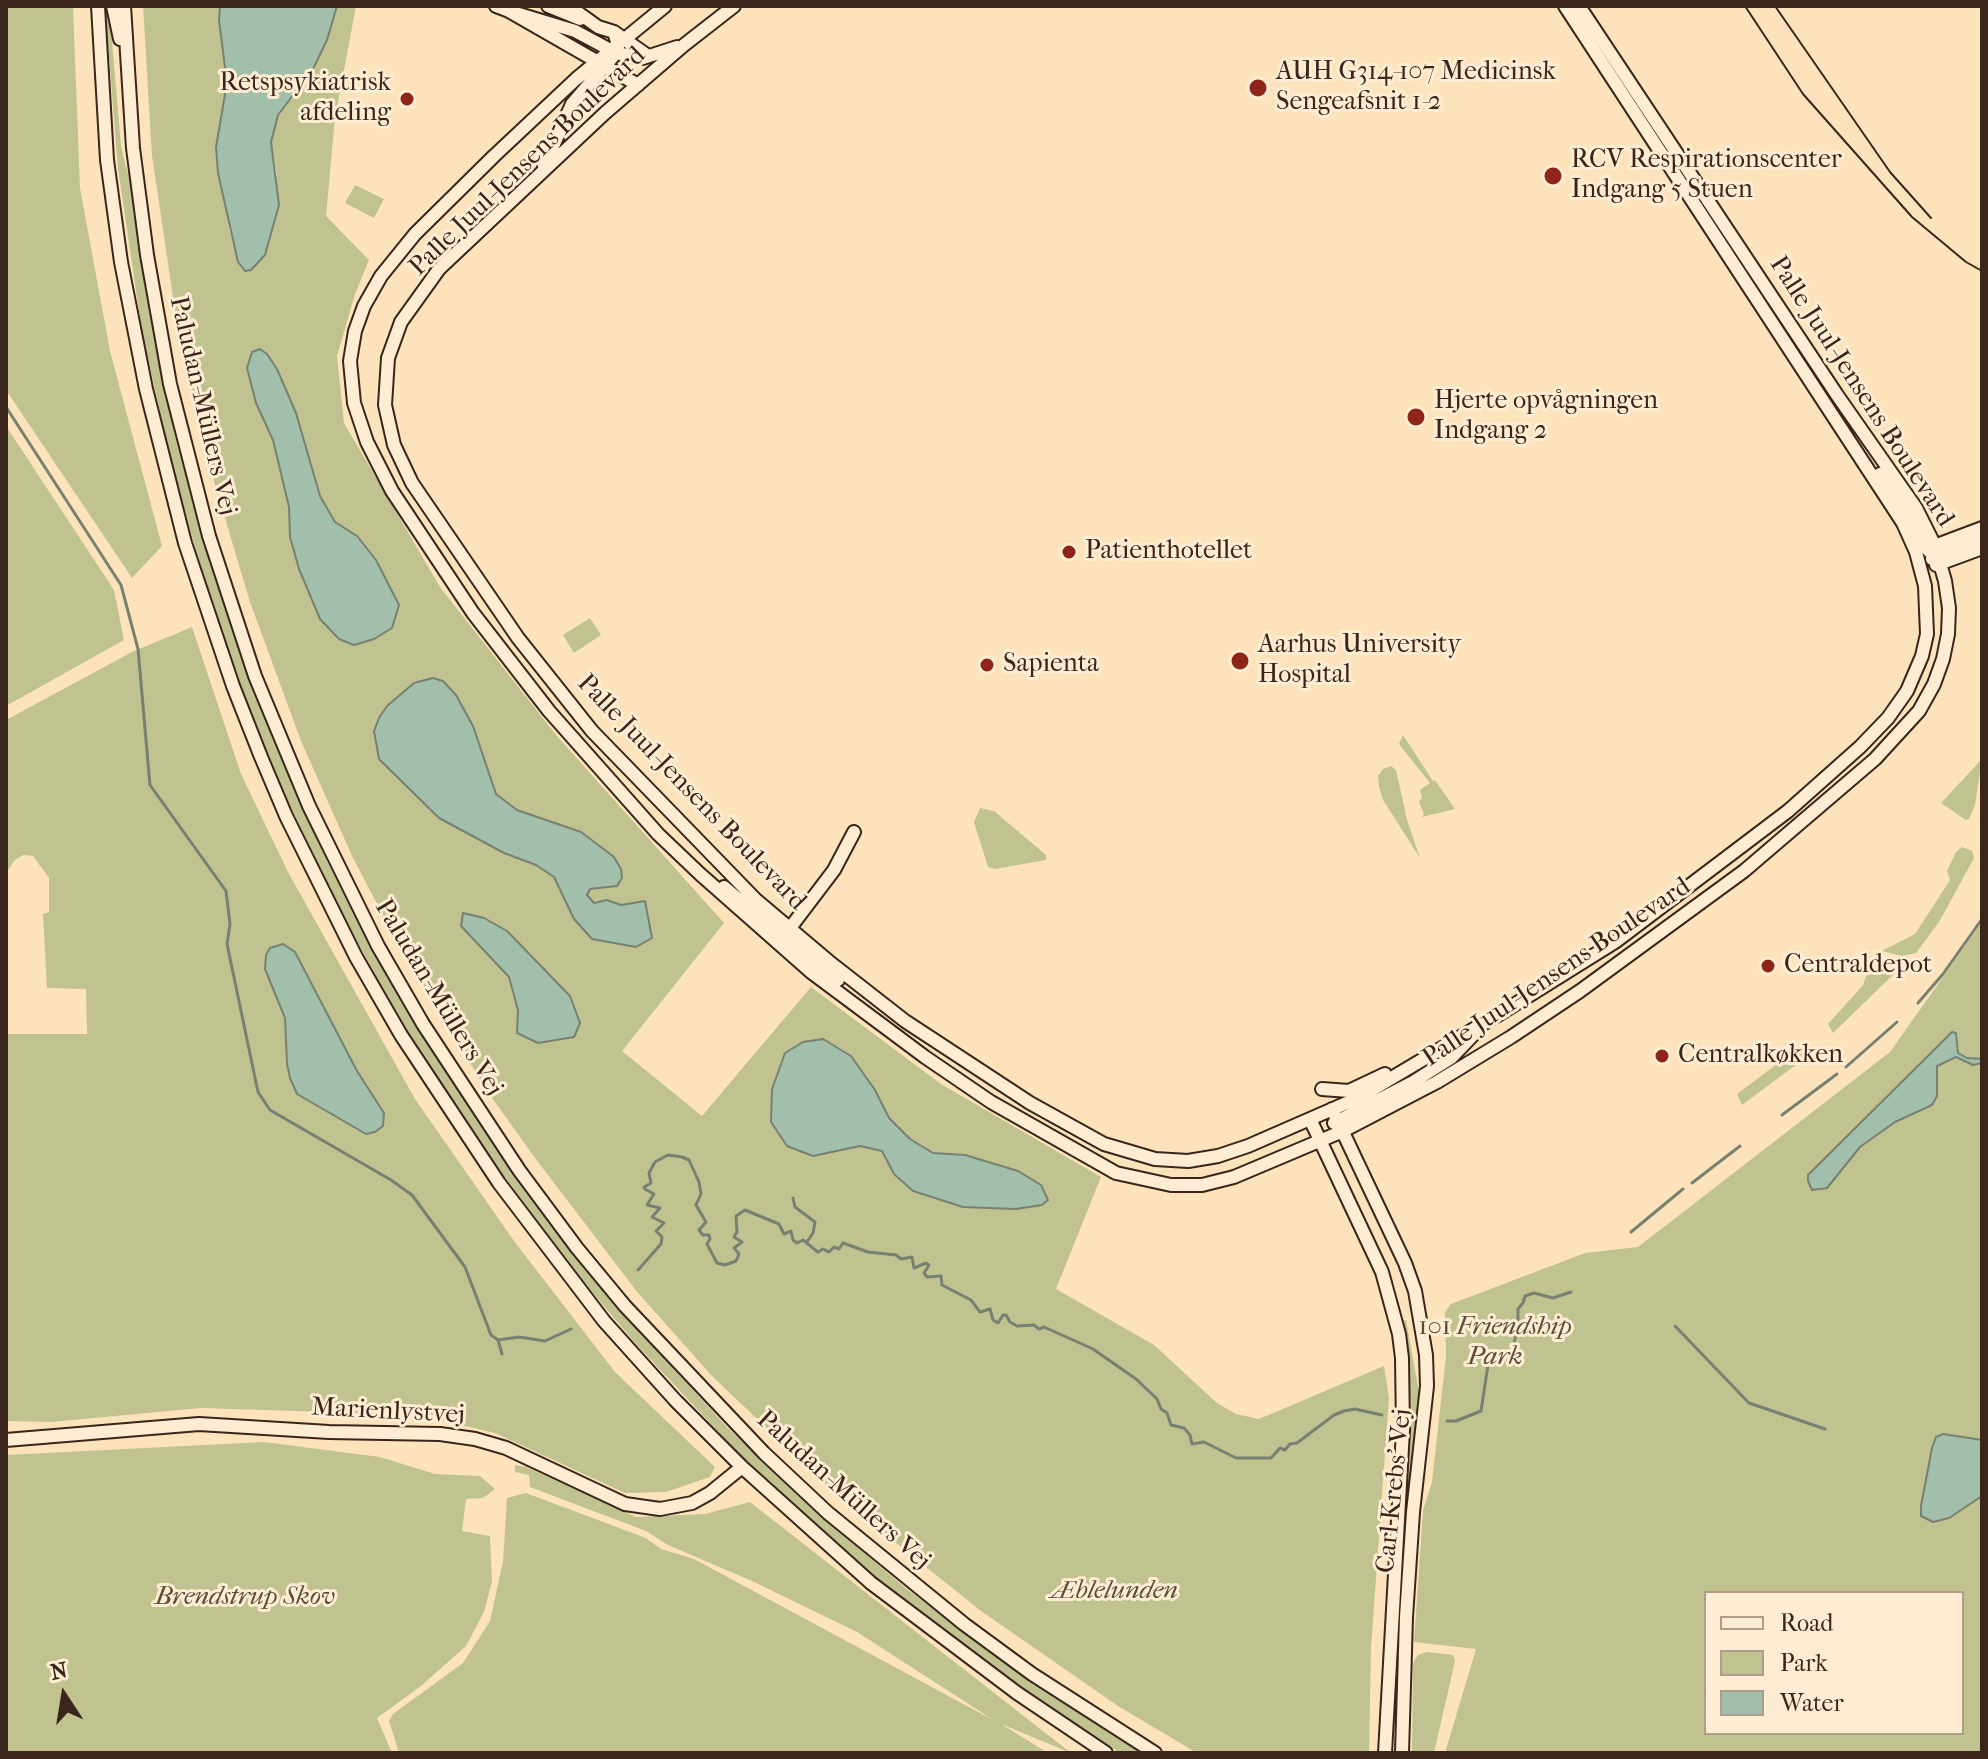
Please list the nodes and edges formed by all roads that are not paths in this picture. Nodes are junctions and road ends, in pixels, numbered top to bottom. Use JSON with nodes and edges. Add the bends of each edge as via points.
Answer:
{"nodes":[{"id":1,"x":98,"y":6,"type":"edge"},
{"id":2,"x":113,"y":6,"type":"edge"},
{"id":3,"x":124,"y":6,"type":"edge"},
{"id":4,"x":496,"y":6,"type":"edge"},
{"id":5,"x":548,"y":6,"type":"edge"},
{"id":6,"x":569,"y":6,"type":"edge"},
{"id":7,"x":665,"y":6,"type":"edge"},
{"id":8,"x":734,"y":6,"type":"edge"},
{"id":9,"x":1565,"y":6,"type":"edge"},
{"id":10,"x":1579,"y":6,"type":"edge"},
{"id":11,"x":507,"y":8,"type":"edge"},
{"id":12,"x":598,"y":27,"type":"junction"},
{"id":13,"x":617,"y":44,"type":"junction"},
{"id":14,"x":684,"y":45,"type":"junction"},
{"id":15,"x":649,"y":57,"type":"junction"},
{"id":16,"x":602,"y":64,"type":"junction"},
{"id":17,"x":661,"y":65,"type":"junction"},
{"id":18,"x":128,"y":82,"type":"junction"},
{"id":19,"x":638,"y":85,"type":"junction"},
{"id":20,"x":541,"y":172,"type":"junction"},
{"id":21,"x":1982,"y":528,"type":"edge"},
{"id":22,"x":1982,"y":537,"type":"edge"},
{"id":23,"x":1982,"y":548,"type":"edge"},
{"id":24,"x":1932,"y":554,"type":"junction"},
{"id":25,"x":1922,"y":570,"type":"junction"},
{"id":26,"x":854,"y":832,"type":"dead end"},
{"id":27,"x":700,"y":874,"type":"junction"},
{"id":28,"x":789,"y":937,"type":"junction"},
{"id":29,"x":1485,"y":1023,"type":"junction"},
{"id":30,"x":1432,"y":1055,"type":"junction"},
{"id":31,"x":1322,"y":1089,"type":"dead end"},
{"id":32,"x":1310,"y":1119,"type":"junction"},
{"id":33,"x":1337,"y":1120,"type":"junction"},
{"id":34,"x":1319,"y":1141,"type":"junction"},
{"id":35,"x":6,"y":1440,"type":"edge"},
{"id":36,"x":742,"y":1467,"type":"junction"},
{"id":37,"x":1106,"y":1753,"type":"edge"},
{"id":38,"x":1155,"y":1753,"type":"edge"},
{"id":39,"x":1385,"y":1753,"type":"edge"},
{"id":40,"x":1402,"y":1753,"type":"edge"}],
"edges":[{"from":1,"to":36,"type":"street","name":"Paludan-Müllers Vej","via":[[107,160],[146,389],[198,586],[286,816],[363,970],[499,1183],[604,1321]]},
{"from":2,"to":18,"type":"street"},
{"from":3,"to":18,"type":"street","name":"Paludan-Müllers Vej"},
{"from":4,"to":11,"type":"street"},
{"from":5,"to":12,"type":"street"},
{"from":6,"to":12,"type":"street"},
{"from":7,"to":13,"type":"street","name":"Palle Juul-Jensens Boulevard"},
{"from":8,"to":14,"type":"street","name":"Palle Juul-Jensens Boulevard"},
{"from":9,"to":24,"type":"street","name":"Palle Juul-Jensens Boulevard"},
{"from":10,"to":24,"type":"street","name":"Palle Juul-Jensens Boulevard","via":[[1900,483]]},
{"from":11,"to":13,"type":"street"},
{"from":11,"to":16,"type":"street"},
{"from":12,"to":13,"type":"street"},
{"from":13,"to":15,"type":"street"},
{"from":13,"to":16,"type":"street","name":"Palle Juul-Jensens Boulevard"},
{"from":14,"to":15,"type":"street"},
{"from":14,"to":17,"type":"street","name":"Palle Juul-Jensens Boulevard"},
{"from":15,"to":17,"type":"street"},
{"from":16,"to":19,"type":"street"},
{"from":16,"to":20,"type":"street","via":[[572,104]]},
{"from":16,"to":27,"type":"street","name":"Palle Juul-Jensens Boulevard","via":[[494,156],[396,256],[364,306],[355,331],[351,381],[360,424],[392,491],[473,613],[549,711]]},
{"from":17,"to":19,"type":"street","name":"Palle Juul-Jensens Boulevard"},
{"from":18,"to":38,"type":"street","name":"Paludan-Müllers Vej","via":[[157,321],[209,536],[255,676],[309,806],[423,1024],[577,1248],[764,1453],[828,1513],[964,1624]]},
{"from":19,"to":20,"type":"street","name":"Palle Juul-Jensens Boulevard"},
{"from":20,"to":28,"type":"street","name":"Palle Juul-Jensens Boulevard","via":[[439,269],[401,322],[388,358],[385,388],[394,445],[444,532],[592,731]]},
{"from":21,"to":24,"type":"street"},
{"from":22,"to":24,"type":"street"},
{"from":23,"to":24,"type":"street"},
{"from":24,"to":25,"type":"street"},
{"from":24,"to":25,"type":"street","name":"Palle Juul-Jensens Boulevard"},
{"from":24,"to":33,"type":"street","name":"Palle Juul-Jensens Boulevard","via":[[1949,608],[1943,659],[1919,711],[1875,759],[1744,871],[1580,991],[1446,1077]]},
{"from":25,"to":29,"type":"street","name":"Palle Juul-Jensens Boulevard","via":[[1927,610],[1922,656],[1907,691],[1872,736],[1788,811],[1626,933]]},
{"from":26,"to":28,"type":"street"},
{"from":27,"to":28,"type":"street"},
{"from":27,"to":28,"type":"street","name":"Palle Juul-Jensens Boulevard","via":[[768,935]]},
{"from":28,"to":32,"type":"street","name":"Palle Juul-Jensens Boulevard","via":[[1030,1103],[1135,1155],[1188,1161],[1218,1156]]},
{"from":28,"to":34,"type":"street","name":"Palle Juul-Jensens Boulevard","via":[[811,972],[947,1072],[1116,1173],[1171,1185],[1202,1185]]},
{"from":29,"to":30,"type":"street","name":"Palle Juul-Jensens Boulevard"},
{"from":29,"to":33,"type":"street","via":[[1451,1058]]},
{"from":30,"to":31,"type":"street","via":[[1349,1091]]},
{"from":30,"to":33,"type":"street","name":"Palle Juul-Jensens Boulevard","via":[[1358,1098]]},
{"from":32,"to":33,"type":"street","name":"Palle Juul-Jensens Boulevard"},
{"from":32,"to":34,"type":"street","name":"Carl Krebs' Vej"},
{"from":33,"to":34,"type":"street","name":"Palle Juul-Jensens Boulevard"},
{"from":33,"to":40,"type":"street","name":"Carl Krebs' Vej","via":[[1405,1263],[1426,1355],[1406,1617]]},
{"from":34,"to":39,"type":"street","name":"Carl Krebs' Vej","via":[[1382,1272],[1402,1358],[1403,1430]]},
{"from":35,"to":36,"type":"street","name":"Marienlystvej","via":[[199,1424],[459,1436],[506,1448],[625,1504],[660,1509],[692,1503]]},
{"from":36,"to":37,"type":"street","name":"Paludan-Müllers Vej","via":[[871,1583]]}]}
